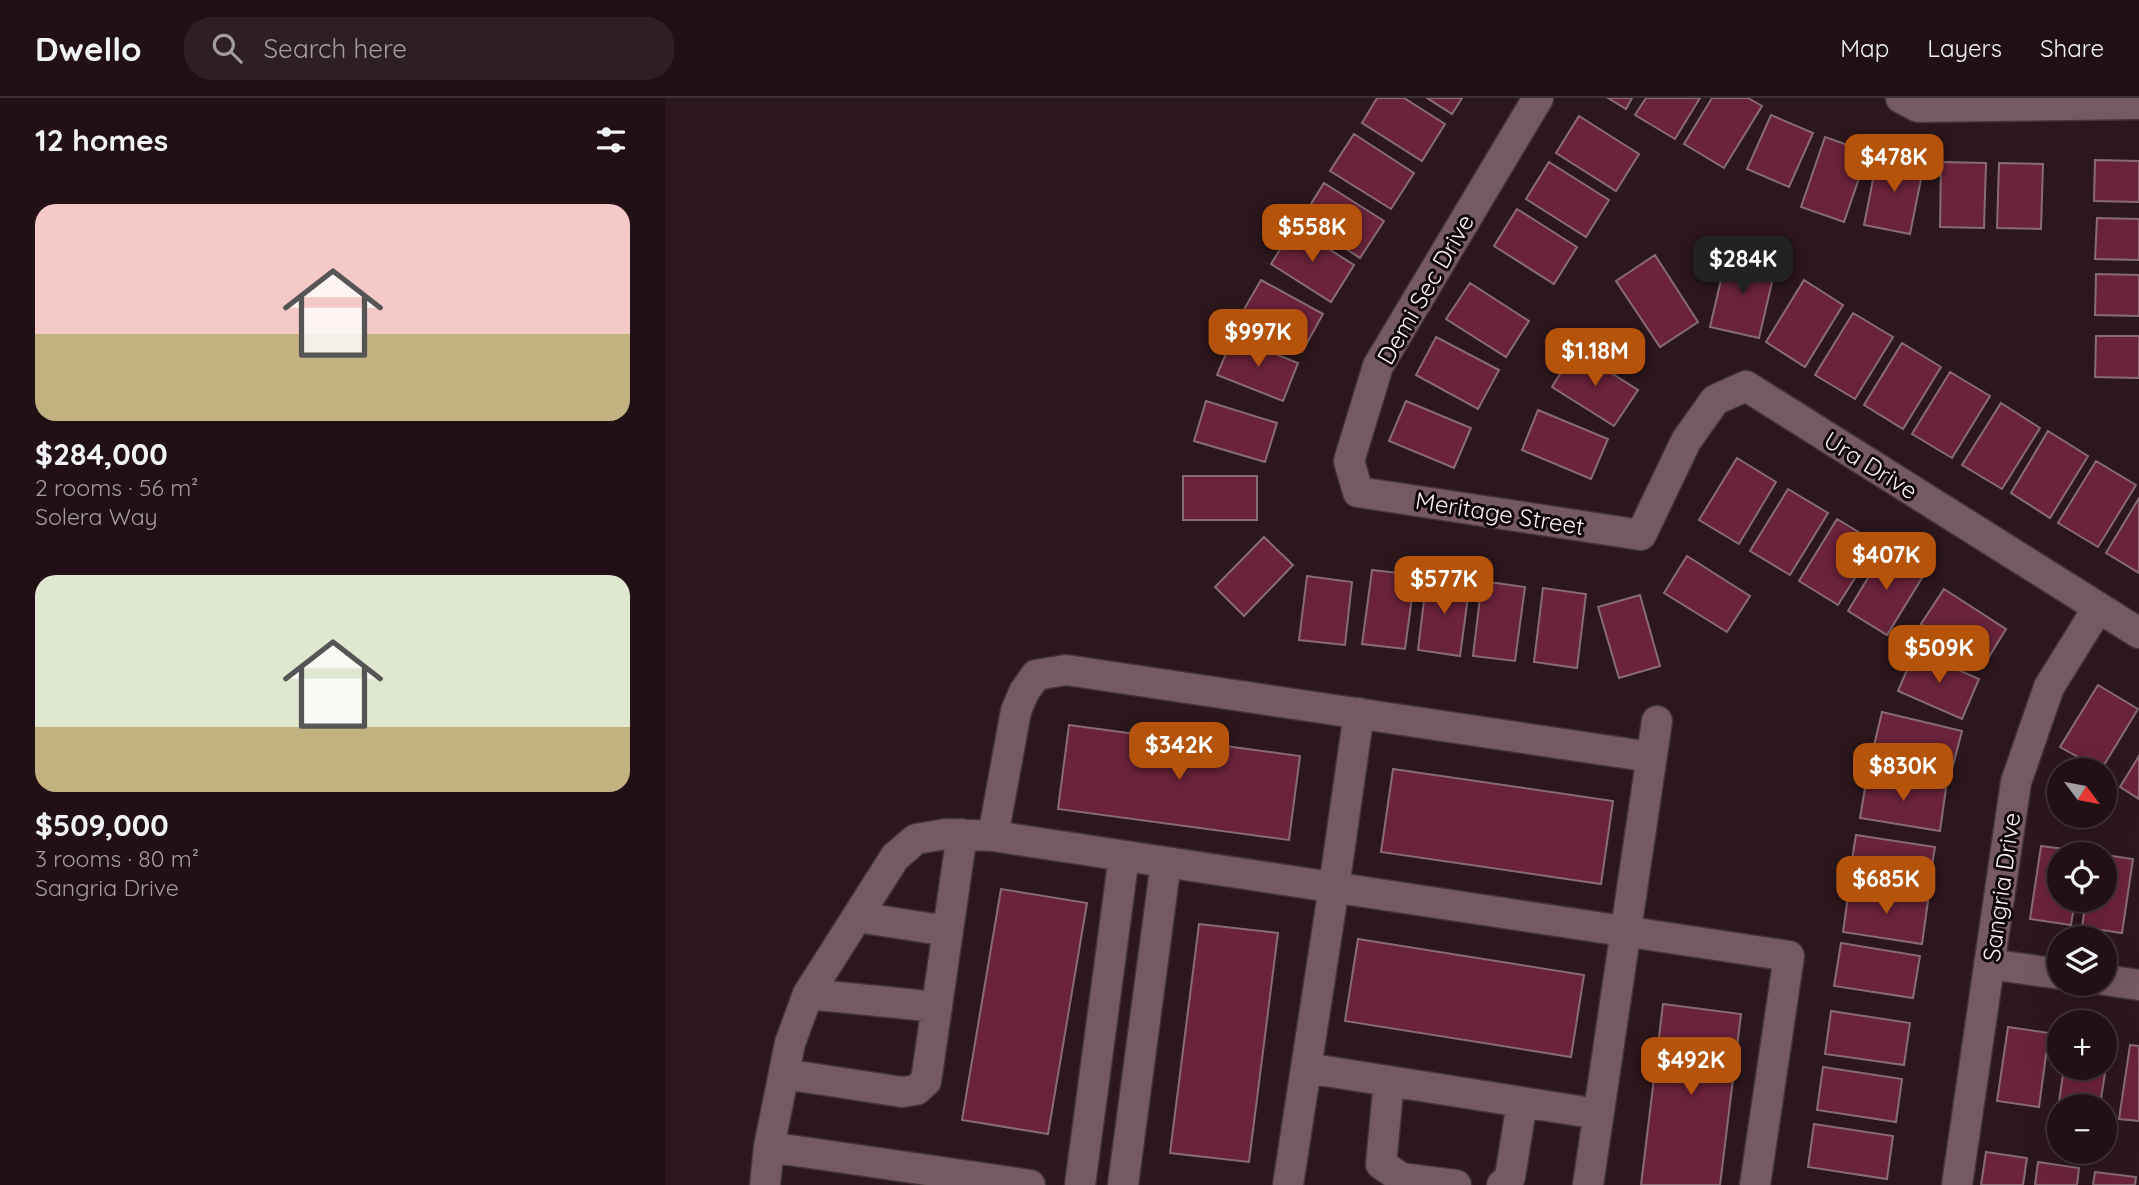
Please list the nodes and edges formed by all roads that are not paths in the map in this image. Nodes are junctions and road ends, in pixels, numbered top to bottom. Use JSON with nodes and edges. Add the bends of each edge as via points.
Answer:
{"nodes":[{"id":1,"x":1538,"y":98,"type":"edge"},
{"id":2,"x":1901,"y":98,"type":"edge"},
{"id":3,"x":2139,"y":104,"type":"edge"},
{"id":4,"x":1746,"y":386,"type":"joint"},
{"id":5,"x":1359,"y":492,"type":"joint"},
{"id":6,"x":2098,"y":608,"type":"junction"},
{"id":7,"x":2139,"y":633,"type":"edge"},
{"id":8,"x":1359,"y":713,"type":"junction"},
{"id":9,"x":1657,"y":721,"type":"dead end"},
{"id":10,"x":1651,"y":757,"type":"junction"},
{"id":11,"x":962,"y":834,"type":"junction"},
{"id":12,"x":993,"y":836,"type":"junction"},
{"id":13,"x":1124,"y":856,"type":"junction"},
{"id":14,"x":1166,"y":862,"type":"junction"},
{"id":15,"x":1334,"y":887,"type":"junction"},
{"id":16,"x":857,"y":917,"type":"junction"},
{"id":17,"x":948,"y":931,"type":"junction"},
{"id":18,"x":1626,"y":931,"type":"junction"},
{"id":19,"x":1989,"y":964,"type":"junction"},
{"id":20,"x":2047,"y":972,"type":"edge"},
{"id":21,"x":2117,"y":982,"type":"edge"},
{"id":22,"x":2139,"y":985,"type":"edge"},
{"id":23,"x":808,"y":994,"type":"junction"},
{"id":24,"x":937,"y":1007,"type":"junction"},
{"id":25,"x":1306,"y":1068,"type":"junction"},
{"id":26,"x":784,"y":1074,"type":"junction"},
{"id":27,"x":1389,"y":1080,"type":"junction"},
{"id":28,"x":1522,"y":1102,"type":"junction"},
{"id":29,"x":1598,"y":1114,"type":"junction"},
{"id":30,"x":769,"y":1147,"type":"junction"},
{"id":31,"x":914,"y":1177,"type":"edge"},
{"id":32,"x":765,"y":1185,"type":"edge"},
{"id":33,"x":1030,"y":1185,"type":"edge"},
{"id":34,"x":1080,"y":1185,"type":"edge"},
{"id":35,"x":1123,"y":1185,"type":"edge"},
{"id":36,"x":1288,"y":1185,"type":"edge"},
{"id":37,"x":1457,"y":1185,"type":"edge"},
{"id":38,"x":1502,"y":1185,"type":"edge"},
{"id":39,"x":1588,"y":1185,"type":"edge"},
{"id":40,"x":1755,"y":1185,"type":"edge"},
{"id":41,"x":1957,"y":1185,"type":"edge"}],
"edges":[{"from":1,"to":5,"type":"street","name":"Demi Sec Drive","via":[[1378,366],[1349,461]]},
{"from":2,"to":3,"type":"street","via":[[1918,107]]},
{"from":4,"to":5,"type":"street","name":"Meritage Street","via":[[1715,400],[1686,441],[1641,535]]},
{"from":4,"to":6,"type":"street","name":"Ura Drive"},
{"from":6,"to":7,"type":"street","name":"Ura Drive"},
{"from":6,"to":19,"type":"street","name":"Sangria Drive","via":[[2049,687],[2016,782]]},
{"from":8,"to":10,"type":"street"},
{"from":8,"to":12,"type":"street","via":[[1066,670],[1037,674],[1016,711]]},
{"from":8,"to":15,"type":"street"},
{"from":9,"to":10,"type":"street"},
{"from":10,"to":18,"type":"street"},
{"from":11,"to":12,"type":"street"},
{"from":11,"to":16,"type":"street","via":[[916,839],[895,856]]},
{"from":11,"to":17,"type":"street"},
{"from":12,"to":13,"type":"street"},
{"from":13,"to":14,"type":"street"},
{"from":13,"to":34,"type":"street"},
{"from":14,"to":15,"type":"street"},
{"from":14,"to":35,"type":"street"},
{"from":15,"to":18,"type":"street"},
{"from":15,"to":25,"type":"street"},
{"from":16,"to":17,"type":"street"},
{"from":16,"to":23,"type":"street"},
{"from":17,"to":24,"type":"street"},
{"from":18,"to":29,"type":"street"},
{"from":18,"to":40,"type":"street","via":[[1789,956]]},
{"from":19,"to":20,"type":"street"},
{"from":19,"to":41,"type":"street","name":"Sangria Drive"},
{"from":21,"to":22,"type":"street"},
{"from":23,"to":24,"type":"street"},
{"from":23,"to":26,"type":"street"},
{"from":24,"to":26,"type":"street","via":[[926,1082],[916,1090],[902,1092]]},
{"from":25,"to":27,"type":"street"},
{"from":25,"to":36,"type":"street"},
{"from":26,"to":30,"type":"street"},
{"from":27,"to":28,"type":"street"},
{"from":27,"to":37,"type":"street","via":[[1381,1164],[1401,1178]]},
{"from":28,"to":29,"type":"street"},
{"from":28,"to":38,"type":"street","via":[[1510,1177]]},
{"from":29,"to":39,"type":"street"},
{"from":30,"to":31,"type":"street"},
{"from":30,"to":32,"type":"street"},
{"from":31,"to":33,"type":"street"}]}
